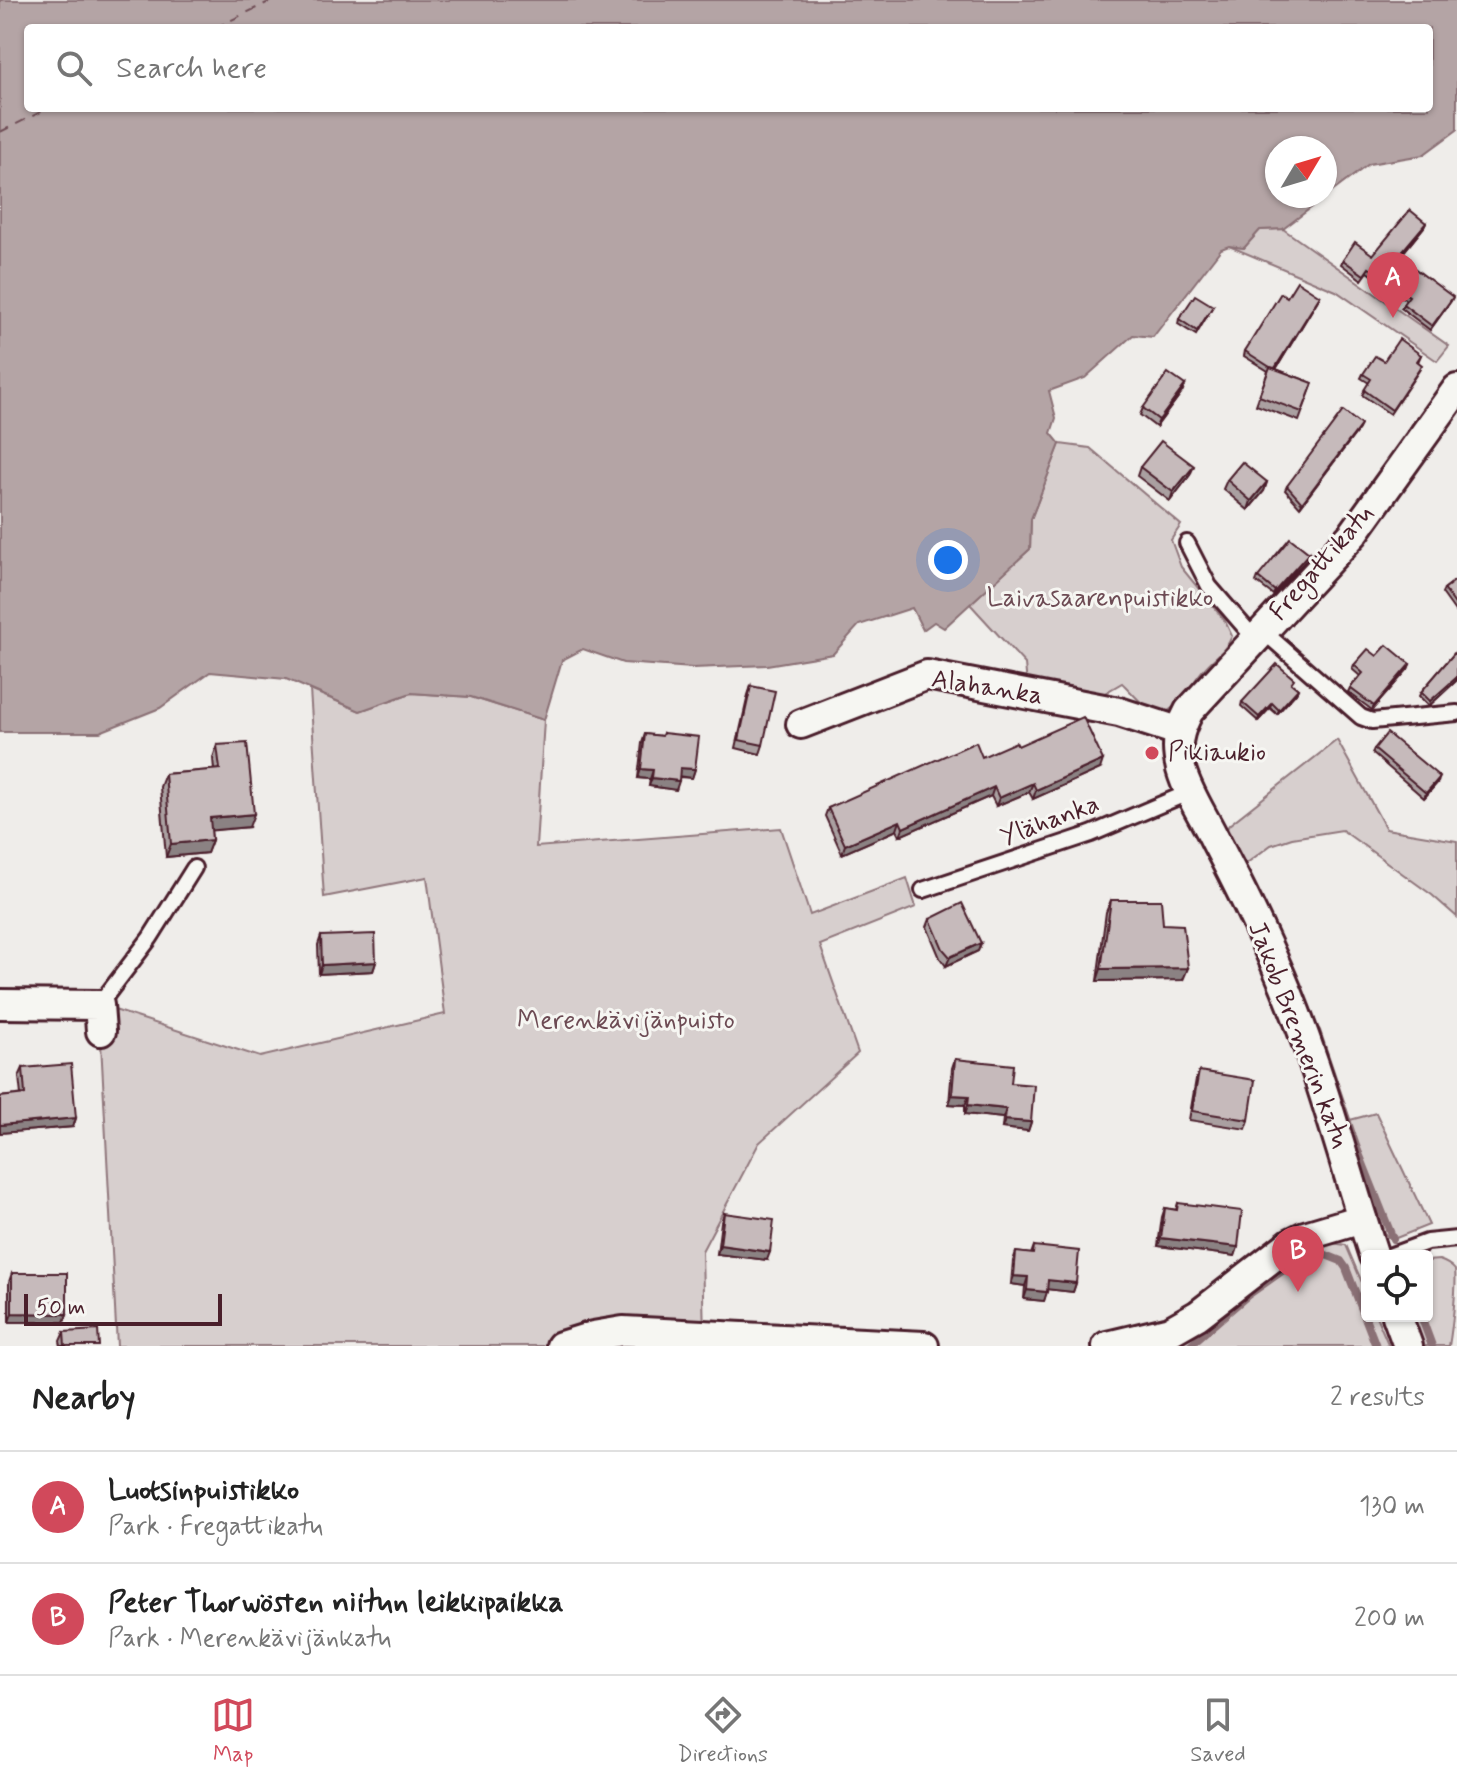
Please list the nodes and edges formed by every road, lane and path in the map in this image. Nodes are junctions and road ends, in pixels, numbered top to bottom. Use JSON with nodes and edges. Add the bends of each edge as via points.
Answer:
{"nodes":[{"id":1,"x":1457,"y":389,"type":"edge"},
{"id":2,"x":1447,"y":423,"type":"edge"},
{"id":3,"x":1187,"y":543,"type":"dead end"},
{"id":4,"x":1259,"y":635,"type":"junction"},
{"id":5,"x":1457,"y":713,"type":"edge"},
{"id":6,"x":801,"y":724,"type":"dead end"},
{"id":7,"x":1178,"y":731,"type":"junction"},
{"id":8,"x":1190,"y":792,"type":"junction"},
{"id":9,"x":194,"y":868,"type":"dead end"},
{"id":10,"x":923,"y":890,"type":"dead end"},
{"id":11,"x":0,"y":1004,"type":"edge"},
{"id":12,"x":100,"y":1018,"type":"joint"},
{"id":13,"x":1362,"y":1219,"type":"junction"},
{"id":14,"x":1456,"y":1241,"type":"edge"},
{"id":15,"x":1372,"y":1250,"type":"edge"},
{"id":16,"x":1405,"y":1250,"type":"edge"},
{"id":17,"x":1399,"y":1322,"type":"edge"},
{"id":18,"x":694,"y":1341,"type":"edge"},
{"id":19,"x":561,"y":1346,"type":"edge"},
{"id":20,"x":924,"y":1346,"type":"edge"},
{"id":21,"x":1107,"y":1346,"type":"edge"},
{"id":22,"x":1408,"y":1346,"type":"edge"}],
"edges":[{"from":1,"to":2,"type":"street","name":"Fregattikatu"},
{"from":2,"to":4,"type":"street","name":"Fregattikatu"},
{"from":3,"to":4,"type":"lane","via":[[1209,586]]},
{"from":4,"to":5,"type":"lane","via":[[1361,717],[1372,721]]},
{"from":4,"to":7,"type":"street","name":"Fregattikatu","via":[[1189,711]]},
{"from":6,"to":7,"type":"street","name":"Alahanka","via":[[927,675],[1119,712]]},
{"from":7,"to":8,"type":"street","name":"Jakob Bremerin katu","via":[[1178,755]]},
{"from":8,"to":10,"type":"lane","name":"Ylähanka","via":[[1091,834]]},
{"from":8,"to":13,"type":"street","name":"Jakob Bremerin katu","via":[[1275,963]]},
{"from":9,"to":12,"type":"lane"},
{"from":11,"to":12,"type":"street"},
{"from":13,"to":15,"type":"street","name":"Jakob Bremerin katu"},
{"from":13,"to":21,"type":"street","via":[[1291,1243],[1170,1331]]},
{"from":14,"to":16,"type":"lane","via":[[1427,1242]]},
{"from":17,"to":22,"type":"street"},
{"from":18,"to":19,"type":"street","via":[[623,1331]]},
{"from":18,"to":20,"type":"street"}]}
